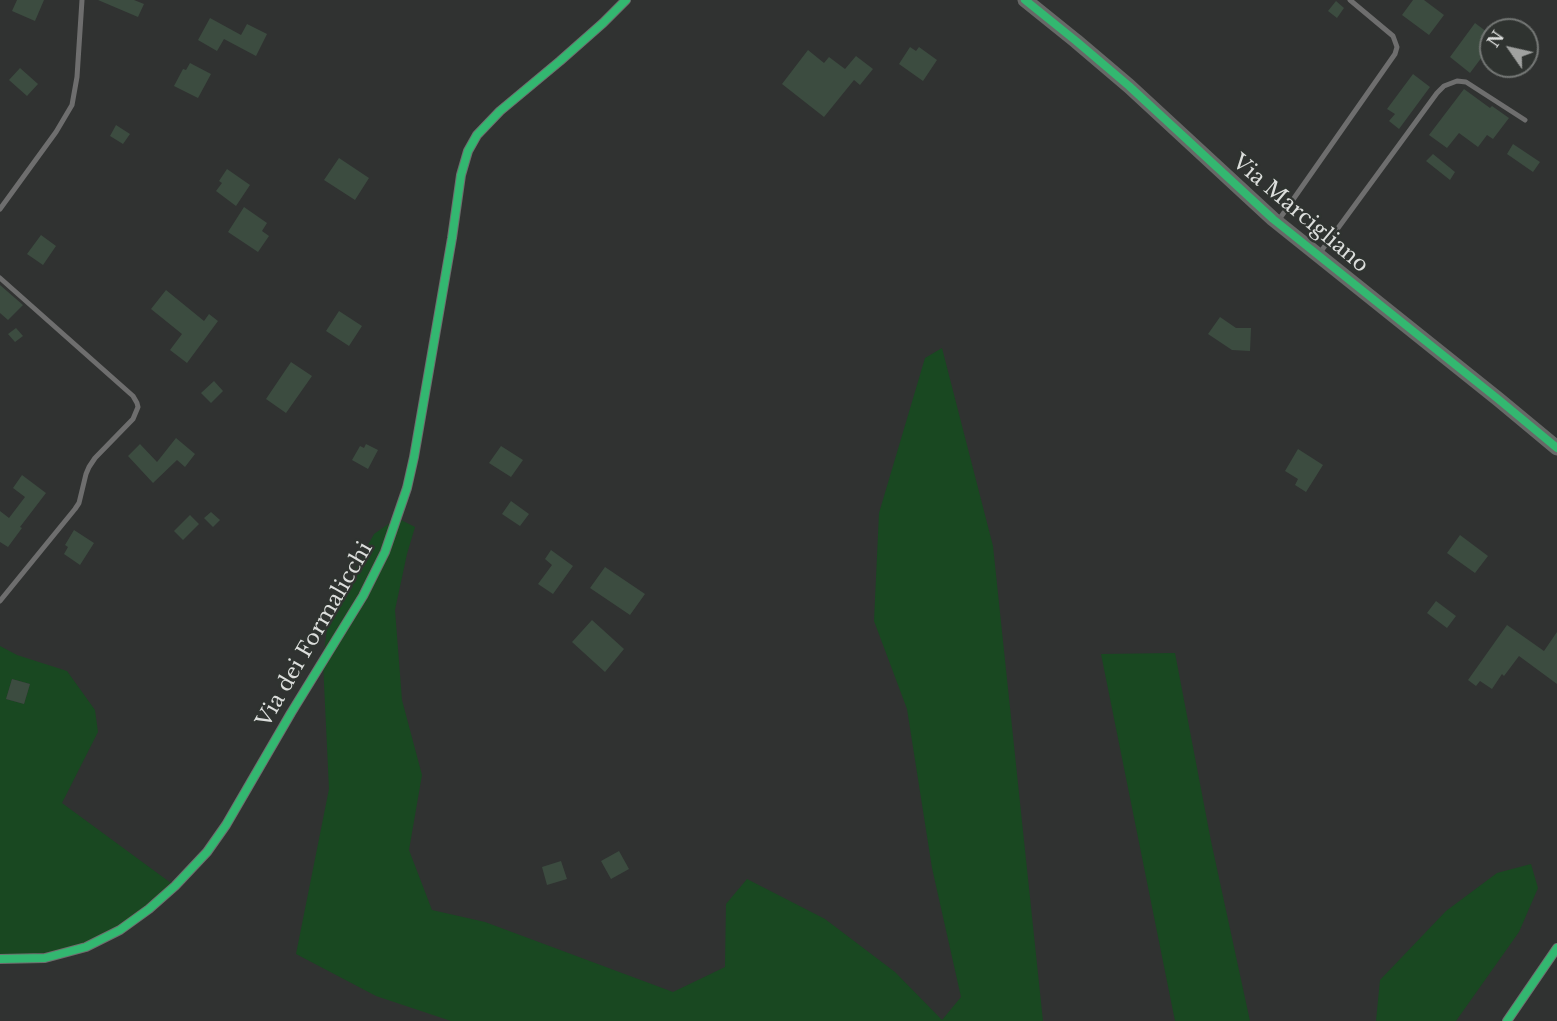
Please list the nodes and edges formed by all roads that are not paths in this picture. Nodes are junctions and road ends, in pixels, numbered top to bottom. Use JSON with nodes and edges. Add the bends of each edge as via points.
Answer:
{"nodes":[{"id":1,"x":82,"y":0,"type":"edge"},
{"id":2,"x":626,"y":0,"type":"edge"},
{"id":3,"x":1026,"y":0,"type":"edge"},
{"id":4,"x":1350,"y":0,"type":"edge"},
{"id":5,"x":1525,"y":120,"type":"dead end"},
{"id":6,"x":0,"y":209,"type":"edge"},
{"id":7,"x":1276,"y":223,"type":"junction"},
{"id":8,"x":1318,"y":255,"type":"junction"},
{"id":9,"x":0,"y":278,"type":"edge"},
{"id":10,"x":1557,"y":448,"type":"edge"},
{"id":11,"x":0,"y":601,"type":"edge"},
{"id":12,"x":1557,"y":948,"type":"edge"},
{"id":13,"x":0,"y":959,"type":"edge"},
{"id":14,"x":1507,"y":1021,"type":"edge"}],
"edges":[{"from":1,"to":6,"type":"lane","via":[[72,105]]},
{"from":2,"to":13,"type":"street","name":"Via dei Formalicchi","via":[[500,111],[468,151],[414,457],[385,552],[363,596],[226,825],[175,886],[120,930],[86,947],[45,958]]},
{"from":3,"to":7,"type":"street","name":"Via Marcigliano","via":[[1129,86]]},
{"from":4,"to":7,"type":"lane","via":[[1393,36],[1397,50]]},
{"from":5,"to":8,"type":"lane","via":[[1466,82],[1444,86]]},
{"from":7,"to":8,"type":"street","name":"Via Marcigliano"},
{"from":8,"to":10,"type":"street","name":"Via Marcigliano"},
{"from":9,"to":11,"type":"lane","via":[[132,396],[138,407],[89,467],[75,509]]},
{"from":12,"to":14,"type":"street"}]}
